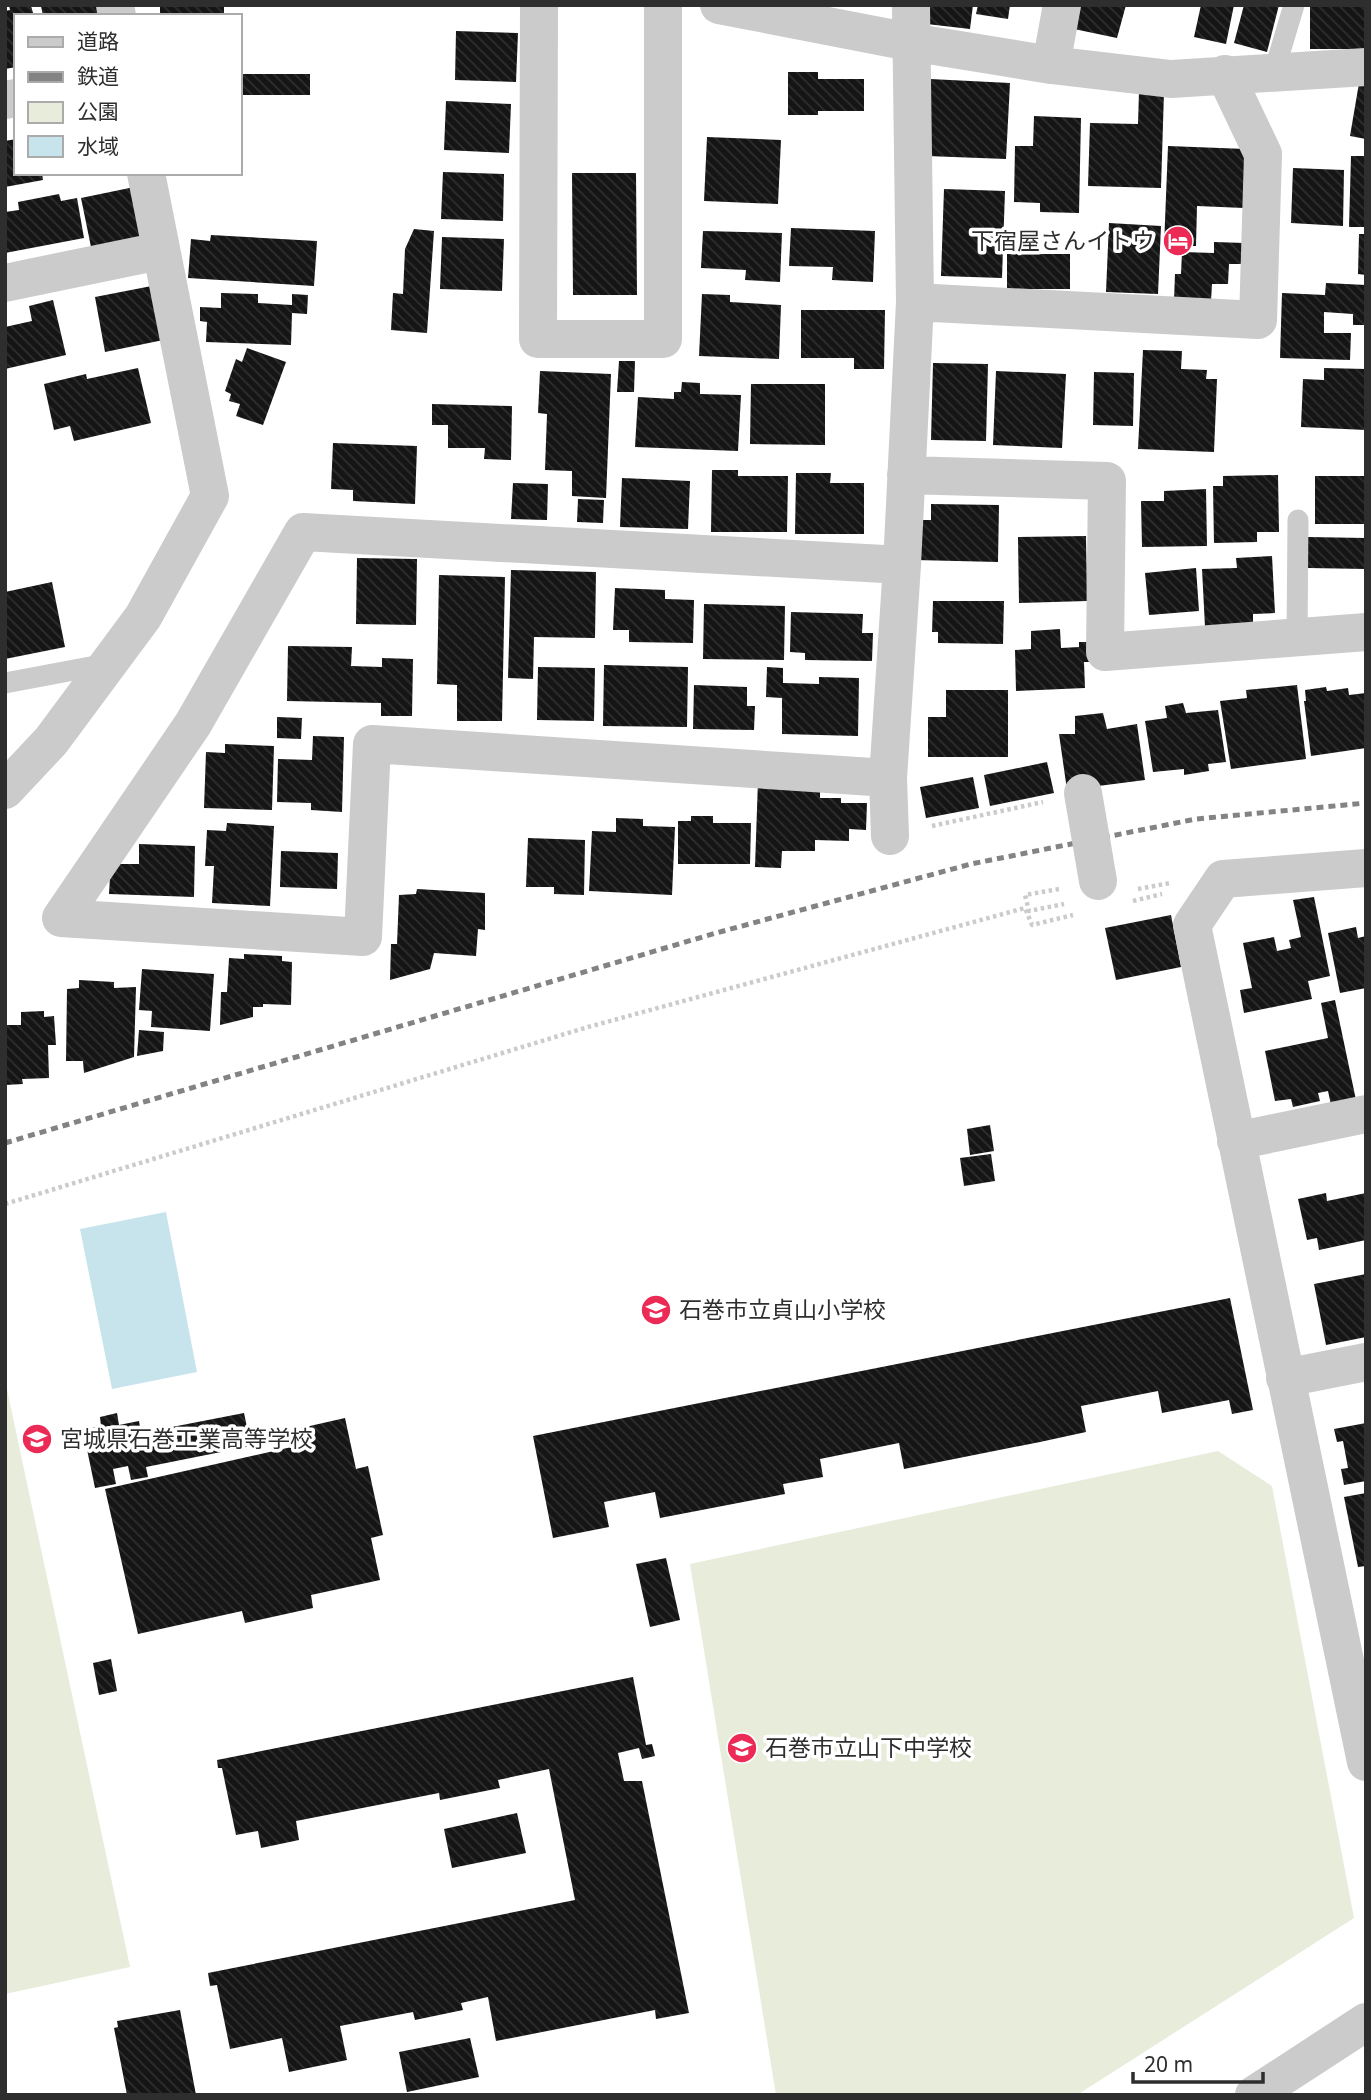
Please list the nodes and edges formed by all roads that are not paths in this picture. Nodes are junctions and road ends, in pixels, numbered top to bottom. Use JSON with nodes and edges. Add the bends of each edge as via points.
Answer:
{"nodes":[{"id":1,"x":539,"y":5,"type":"edge"},
{"id":2,"x":663,"y":5,"type":"edge"},
{"id":3,"x":719,"y":5,"type":"edge"},
{"id":4,"x":1062,"y":5,"type":"edge"},
{"id":5,"x":1294,"y":5,"type":"edge"},
{"id":6,"x":910,"y":23,"type":"edge"},
{"id":7,"x":1051,"y":65,"type":"junction"},
{"id":8,"x":1366,"y":67,"type":"edge"},
{"id":9,"x":1274,"y":72,"type":"junction"},
{"id":10,"x":1225,"y":74,"type":"junction"},
{"id":11,"x":146,"y":175,"type":"edge"},
{"id":12,"x":160,"y":251,"type":"junction"},
{"id":13,"x":5,"y":284,"type":"edge"},
{"id":14,"x":915,"y":302,"type":"junction"},
{"id":15,"x":906,"y":475,"type":"junction"},
{"id":16,"x":1298,"y":520,"type":"dead end"},
{"id":17,"x":902,"y":565,"type":"junction"},
{"id":18,"x":1366,"y":632,"type":"edge"},
{"id":19,"x":1297,"y":637,"type":"junction"},
{"id":20,"x":109,"y":663,"type":"junction"},
{"id":21,"x":5,"y":683,"type":"edge"},
{"id":22,"x":888,"y":778,"type":"junction"},
{"id":23,"x":5,"y":790,"type":"edge"},
{"id":24,"x":1083,"y":793,"type":"road end"},
{"id":25,"x":890,"y":836,"type":"road end"},
{"id":26,"x":1366,"y":868,"type":"edge"},
{"id":27,"x":1101,"y":899,"type":"road end"},
{"id":28,"x":1366,"y":1114,"type":"edge"},
{"id":29,"x":1236,"y":1141,"type":"junction"},
{"id":30,"x":1366,"y":1362,"type":"edge"},
{"id":31,"x":1285,"y":1378,"type":"junction"},
{"id":32,"x":1349,"y":1600,"type":"edge"},
{"id":33,"x":1366,"y":1762,"type":"edge"},
{"id":34,"x":1366,"y":2022,"type":"edge"},
{"id":35,"x":1254,"y":2095,"type":"edge"}],
"edges":[{"from":1,"to":2,"type":"street","via":[[538,339],[663,339]]},
{"from":3,"to":6,"type":"street"},
{"from":4,"to":7,"type":"street"},
{"from":5,"to":9,"type":"lane"},
{"from":6,"to":7,"type":"street"},
{"from":6,"to":14,"type":"street"},
{"from":7,"to":10,"type":"street","via":[[1171,79]]},
{"from":8,"to":9,"type":"street"},
{"from":9,"to":10,"type":"street"},
{"from":10,"to":14,"type":"street","via":[[1263,154],[1258,320]]},
{"from":11,"to":12,"type":"street"},
{"from":12,"to":13,"type":"street"},
{"from":12,"to":20,"type":"street","via":[[211,496],[143,617]]},
{"from":14,"to":15,"type":"street"},
{"from":15,"to":17,"type":"street"},
{"from":15,"to":19,"type":"street","via":[[1107,481],[1105,652]]},
{"from":16,"to":19,"type":"lane"},
{"from":17,"to":22,"type":"street"},
{"from":17,"to":22,"type":"street","via":[[303,532],[193,724],[61,918],[363,937],[372,744]]},
{"from":18,"to":19,"type":"street"},
{"from":20,"to":21,"type":"lane"},
{"from":20,"to":23,"type":"street","via":[[51,741]]},
{"from":22,"to":25,"type":"street"},
{"from":24,"to":27,"type":"street","bridge":true},
{"from":26,"to":29,"type":"street","via":[[1223,879],[1192,925]]},
{"from":28,"to":29,"type":"street"},
{"from":29,"to":31,"type":"street"},
{"from":30,"to":31,"type":"street"},
{"from":31,"to":32,"type":"street"},
{"from":32,"to":33,"type":"street"},
{"from":34,"to":35,"type":"street"}]}
